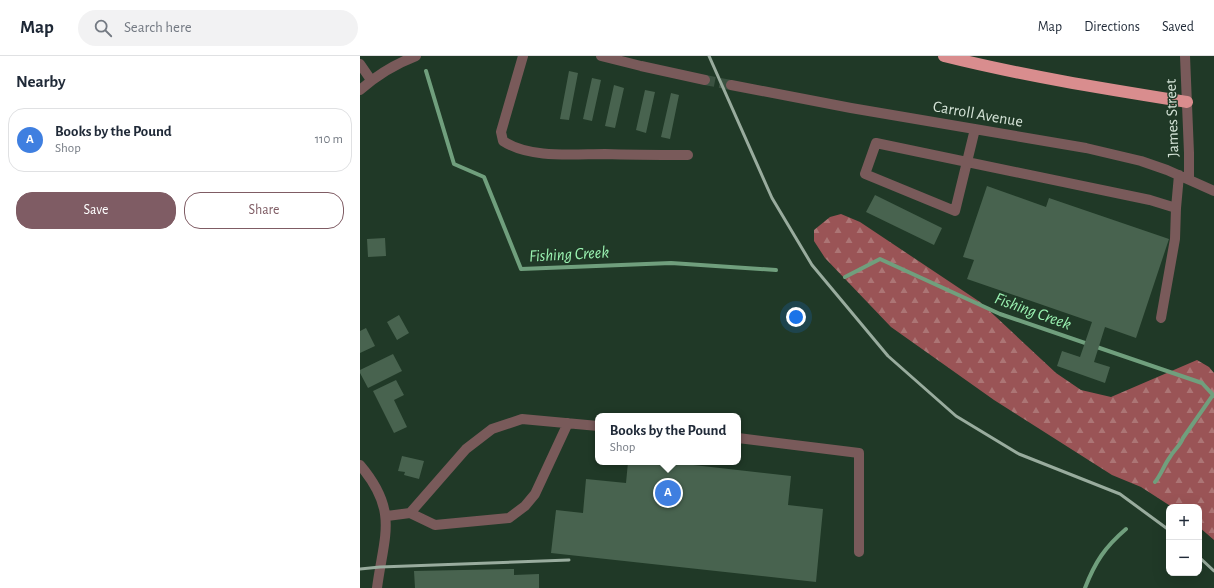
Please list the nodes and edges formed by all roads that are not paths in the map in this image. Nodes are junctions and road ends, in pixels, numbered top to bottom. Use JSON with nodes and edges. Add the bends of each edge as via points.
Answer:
{"nodes":[{"id":1,"x":416,"y":56,"type":"edge"},
{"id":2,"x":523,"y":56,"type":"edge"},
{"id":3,"x":601,"y":56,"type":"edge"},
{"id":4,"x":944,"y":56,"type":"edge"},
{"id":5,"x":1185,"y":56,"type":"edge"},
{"id":6,"x":360,"y":64,"type":"edge"},
{"id":7,"x":371,"y":80,"type":"junction"},
{"id":8,"x":705,"y":80,"type":"tunnel mouth"},
{"id":9,"x":731,"y":85,"type":"tunnel mouth"},
{"id":10,"x":360,"y":90,"type":"edge"},
{"id":11,"x":1187,"y":102,"type":"junction"},
{"id":12,"x":975,"y":129,"type":"junction"},
{"id":13,"x":688,"y":155,"type":"dead end"},
{"id":14,"x":968,"y":161,"type":"junction"},
{"id":15,"x":1179,"y":175,"type":"junction"},
{"id":16,"x":1189,"y":179,"type":"junction"},
{"id":17,"x":1214,"y":191,"type":"edge"},
{"id":18,"x":1176,"y":208,"type":"junction"},
{"id":19,"x":1161,"y":318,"type":"dead end"},
{"id":20,"x":568,"y":423,"type":"junction"},
{"id":21,"x":595,"y":426,"type":"edge"},
{"id":22,"x":741,"y":438,"type":"edge"},
{"id":23,"x":360,"y":465,"type":"edge"},
{"id":24,"x":410,"y":513,"type":"junction"},
{"id":25,"x":386,"y":516,"type":"junction"},
{"id":26,"x":859,"y":552,"type":"dead end"},
{"id":27,"x":377,"y":588,"type":"edge"}],
"edges":[{"from":1,"to":7,"type":"street"},
{"from":2,"to":13,"type":"street","via":[[501,132],[503,142],[520,149],[549,154]]},
{"from":3,"to":8,"type":"street"},
{"from":4,"to":11,"type":"highway","via":[[1079,84]]},
{"from":5,"to":11,"type":"street","name":"James Street"},
{"from":6,"to":7,"type":"street"},
{"from":7,"to":10,"type":"street"},
{"from":9,"to":12,"type":"street","name":"Carroll Avenue"},
{"from":11,"to":16,"type":"street","name":"James Street"},
{"from":12,"to":14,"type":"street"},
{"from":12,"to":15,"type":"street","name":"Carroll Avenue","via":[[1086,148],[1141,161]]},
{"from":14,"to":14,"type":"street","via":[[955,211],[865,174],[876,143]]},
{"from":14,"to":18,"type":"street","via":[[1150,200]]},
{"from":15,"to":16,"type":"street","name":"Carroll Avenue"},
{"from":15,"to":18,"type":"street"},
{"from":16,"to":17,"type":"street","name":"Carroll Avenue"},
{"from":18,"to":19,"type":"street","via":[[1175,239]]},
{"from":20,"to":21,"type":"street"},
{"from":20,"to":24,"type":"street","via":[[522,419],[492,429],[466,449]]},
{"from":20,"to":24,"type":"street","via":[[535,494],[509,518],[435,525]]},
{"from":22,"to":26,"type":"street","via":[[859,453]]},
{"from":23,"to":25,"type":"street","via":[[381,496]]},
{"from":24,"to":25,"type":"street"},
{"from":25,"to":27,"type":"street","via":[[386,541]]}]}
